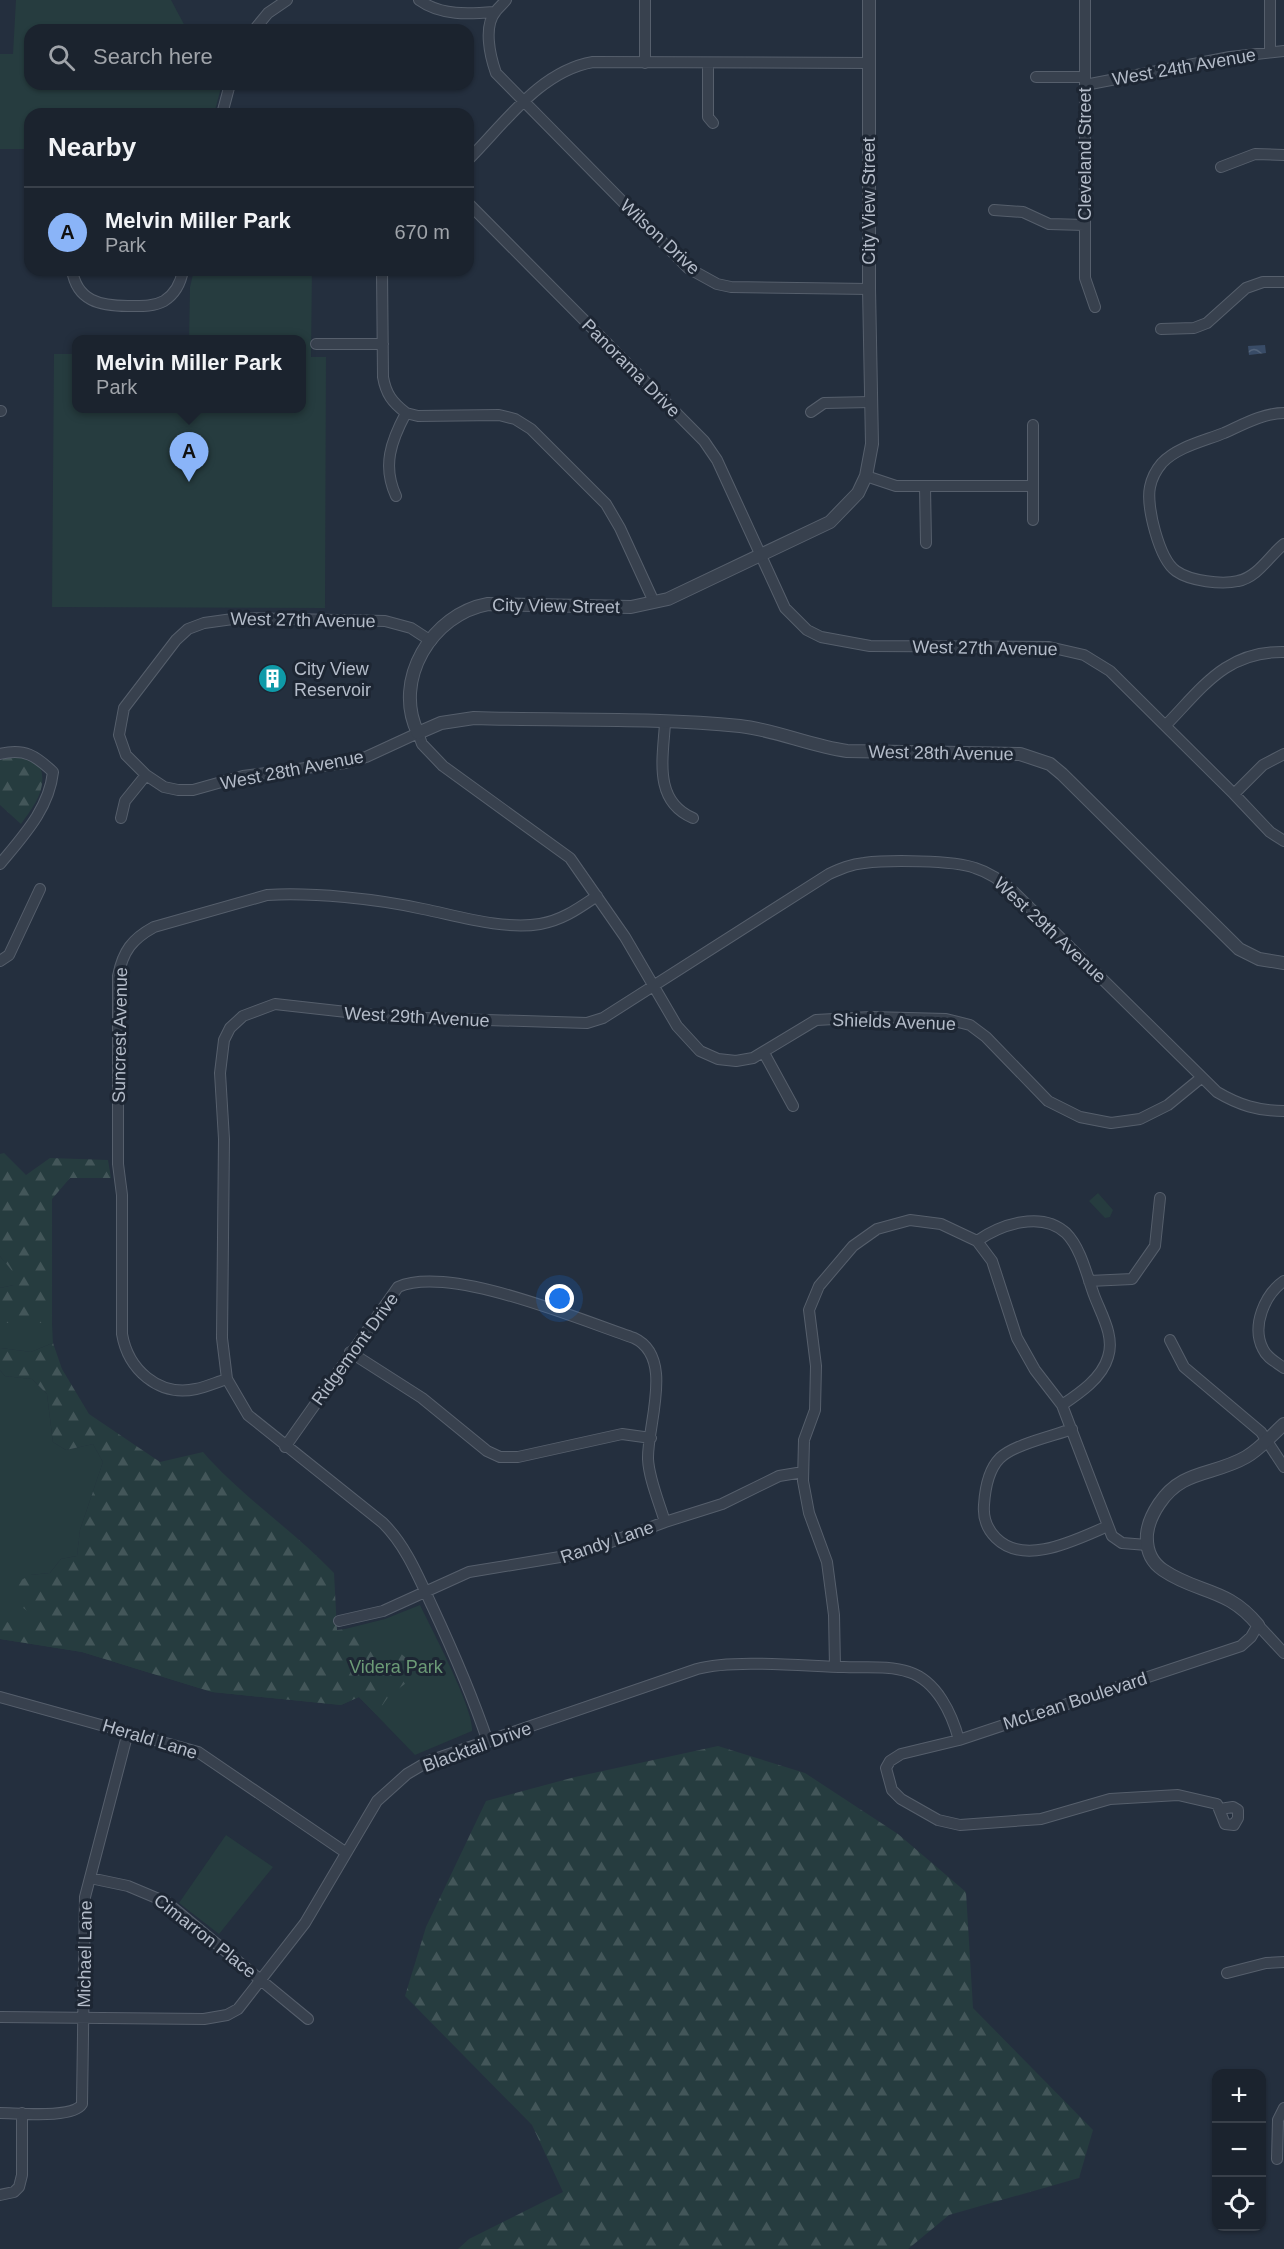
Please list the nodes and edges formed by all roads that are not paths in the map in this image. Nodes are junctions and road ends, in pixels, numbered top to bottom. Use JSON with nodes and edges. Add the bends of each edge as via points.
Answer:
{"nodes":[{"id":1,"x":287,"y":0,"type":"edge"},
{"id":2,"x":419,"y":0,"type":"edge"},
{"id":3,"x":506,"y":0,"type":"edge"},
{"id":4,"x":645,"y":0,"type":"edge"},
{"id":5,"x":869,"y":0,"type":"edge"},
{"id":6,"x":1085,"y":0,"type":"edge"},
{"id":7,"x":1270,"y":0,"type":"edge"},
{"id":8,"x":494,"y":12,"type":"junction"},
{"id":9,"x":259,"y":24,"type":"edge"},
{"id":10,"x":1284,"y":51,"type":"edge"},
{"id":11,"x":1270,"y":52,"type":"junction"},
{"id":12,"x":645,"y":63,"type":"junction"},
{"id":13,"x":708,"y":63,"type":"junction"},
{"id":14,"x":869,"y":63,"type":"junction"},
{"id":15,"x":1036,"y":76,"type":"dead end"},
{"id":16,"x":1085,"y":81,"type":"junction"},
{"id":17,"x":228,"y":90,"type":"edge"},
{"id":18,"x":524,"y":103,"type":"junction"},
{"id":19,"x":224,"y":108,"type":"edge"},
{"id":20,"x":713,"y":123,"type":"dead end"},
{"id":21,"x":474,"y":154,"type":"edge"},
{"id":22,"x":1284,"y":155,"type":"edge"},
{"id":23,"x":1221,"y":167,"type":"dead end"},
{"id":24,"x":474,"y":209,"type":"edge"},
{"id":25,"x":994,"y":210,"type":"dead end"},
{"id":26,"x":1085,"y":225,"type":"junction"},
{"id":27,"x":74,"y":276,"type":"edge"},
{"id":28,"x":182,"y":276,"type":"edge"},
{"id":29,"x":382,"y":276,"type":"edge"},
{"id":30,"x":1284,"y":282,"type":"edge"},
{"id":31,"x":869,"y":288,"type":"junction"},
{"id":32,"x":1095,"y":307,"type":"dead end"},
{"id":33,"x":1161,"y":328,"type":"dead end"},
{"id":34,"x":316,"y":344,"type":"dead end"},
{"id":35,"x":382,"y":344,"type":"junction"},
{"id":36,"x":871,"y":402,"type":"junction"},
{"id":37,"x":405,"y":412,"type":"junction"},
{"id":38,"x":811,"y":412,"type":"dead end"},
{"id":39,"x":1284,"y":413,"type":"edge"},
{"id":40,"x":1033,"y":425,"type":"dead end"},
{"id":41,"x":866,"y":476,"type":"junction"},
{"id":42,"x":926,"y":486,"type":"junction"},
{"id":43,"x":1033,"y":486,"type":"junction"},
{"id":44,"x":396,"y":496,"type":"dead end"},
{"id":45,"x":1034,"y":520,"type":"dead end"},
{"id":46,"x":926,"y":543,"type":"dead end"},
{"id":47,"x":1284,"y":544,"type":"edge"},
{"id":48,"x":761,"y":556,"type":"junction"},
{"id":49,"x":654,"y":602,"type":"junction"},
{"id":50,"x":431,"y":641,"type":"junction"},
{"id":51,"x":1284,"y":652,"type":"edge"},
{"id":52,"x":665,"y":723,"type":"junction"},
{"id":53,"x":1166,"y":725,"type":"junction"},
{"id":54,"x":418,"y":733,"type":"junction"},
{"id":55,"x":0,"y":753,"type":"edge"},
{"id":56,"x":1284,"y":754,"type":"edge"},
{"id":57,"x":146,"y":775,"type":"junction"},
{"id":58,"x":1234,"y":794,"type":"junction"},
{"id":59,"x":121,"y":818,"type":"dead end"},
{"id":60,"x":693,"y":818,"type":"dead end"},
{"id":61,"x":1284,"y":842,"type":"edge"},
{"id":62,"x":0,"y":864,"type":"edge"},
{"id":63,"x":40,"y":889,"type":"dead end"},
{"id":64,"x":597,"y":896,"type":"junction"},
{"id":65,"x":625,"y":937,"type":"joint"},
{"id":66,"x":0,"y":961,"type":"edge"},
{"id":67,"x":1284,"y":963,"type":"edge"},
{"id":68,"x":654,"y":985,"type":"junction"},
{"id":69,"x":764,"y":1053,"type":"junction"},
{"id":70,"x":1201,"y":1078,"type":"junction"},
{"id":71,"x":793,"y":1106,"type":"dead end"},
{"id":72,"x":1284,"y":1111,"type":"edge"},
{"id":73,"x":1160,"y":1198,"type":"dead end"},
{"id":74,"x":976,"y":1241,"type":"junction"},
{"id":75,"x":1089,"y":1281,"type":"junction"},
{"id":76,"x":1284,"y":1281,"type":"edge"},
{"id":77,"x":1170,"y":1340,"type":"dead end"},
{"id":78,"x":350,"y":1352,"type":"junction"},
{"id":79,"x":1284,"y":1368,"type":"edge"},
{"id":80,"x":227,"y":1379,"type":"junction"},
{"id":81,"x":1062,"y":1405,"type":"junction"},
{"id":82,"x":1284,"y":1424,"type":"edge"},
{"id":83,"x":1072,"y":1429,"type":"junction"},
{"id":84,"x":651,"y":1438,"type":"junction"},
{"id":85,"x":1268,"y":1439,"type":"junction"},
{"id":86,"x":285,"y":1447,"type":"junction"},
{"id":87,"x":1284,"y":1467,"type":"edge"},
{"id":88,"x":803,"y":1472,"type":"junction"},
{"id":89,"x":665,"y":1522,"type":"junction"},
{"id":90,"x":1108,"y":1526,"type":"junction"},
{"id":91,"x":1147,"y":1545,"type":"junction"},
{"id":92,"x":425,"y":1592,"type":"junction"},
{"id":93,"x":339,"y":1621,"type":"dead end"},
{"id":94,"x":1258,"y":1625,"type":"junction"},
{"id":95,"x":1284,"y":1653,"type":"edge"},
{"id":96,"x":835,"y":1667,"type":"junction"},
{"id":97,"x":0,"y":1696,"type":"edge"},
{"id":98,"x":128,"y":1732,"type":"junction"},
{"id":99,"x":959,"y":1740,"type":"junction"},
{"id":100,"x":488,"y":1742,"type":"junction"},
{"id":101,"x":1220,"y":1809,"type":"dead end"},
{"id":102,"x":345,"y":1852,"type":"junction"},
{"id":103,"x":90,"y":1878,"type":"junction"},
{"id":104,"x":1284,"y":1962,"type":"edge"},
{"id":105,"x":1227,"y":1973,"type":"dead end"},
{"id":106,"x":261,"y":1980,"type":"junction"},
{"id":107,"x":0,"y":2017,"type":"edge"},
{"id":108,"x":84,"y":2018,"type":"junction"},
{"id":109,"x":308,"y":2019,"type":"dead end"},
{"id":110,"x":1284,"y":2108,"type":"edge"},
{"id":111,"x":0,"y":2113,"type":"edge"},
{"id":112,"x":22,"y":2113,"type":"junction"},
{"id":113,"x":1277,"y":2159,"type":"dead end"},
{"id":114,"x":0,"y":2195,"type":"edge"}],
"edges":[{"from":1,"to":9,"type":"street"},
{"from":2,"to":8,"type":"street","via":[[436,9],[457,13]]},
{"from":3,"to":8,"type":"street"},
{"from":4,"to":12,"type":"street"},
{"from":5,"to":14,"type":"street","name":"City View Street"},
{"from":6,"to":16,"type":"street","name":"Cleveland Street"},
{"from":7,"to":11,"type":"street"},
{"from":8,"to":18,"type":"street","name":"Wilson Drive","via":[[489,37],[496,73]]},
{"from":10,"to":11,"type":"street","name":"West 24th Avenue"},
{"from":11,"to":16,"type":"street","name":"West 24th Avenue"},
{"from":12,"to":13,"type":"street"},
{"from":12,"to":18,"type":"street","via":[[575,65],[545,82]]},
{"from":13,"to":14,"type":"street"},
{"from":13,"to":20,"type":"street","via":[[708,117]]},
{"from":14,"to":31,"type":"street","name":"City View Street"},
{"from":15,"to":16,"type":"street","name":"West 24th Avenue"},
{"from":16,"to":26,"type":"street","name":"Cleveland Street"},
{"from":17,"to":19,"type":"street"},
{"from":18,"to":21,"type":"street"},
{"from":18,"to":31,"type":"street","name":"Wilson Drive","via":[[702,278],[731,287]]},
{"from":22,"to":23,"type":"street","via":[[1255,154]]},
{"from":24,"to":48,"type":"street","name":"Panorama Drive","via":[[704,441],[717,460]]},
{"from":25,"to":26,"type":"street","via":[[1023,212],[1049,224]]},
{"from":26,"to":32,"type":"street","name":"Cleveland Street","via":[[1085,281]]},
{"from":27,"to":28,"type":"street","via":[[81,292],[97,304],[146,306],[164,301]]},
{"from":29,"to":35,"type":"street"},
{"from":30,"to":33,"type":"street","via":[[1263,282],[1246,288],[1207,323]]},
{"from":31,"to":36,"type":"street","name":"City View Street"},
{"from":34,"to":35,"type":"street"},
{"from":35,"to":37,"type":"street","via":[[386,392]]},
{"from":36,"to":38,"type":"street","via":[[824,403]]},
{"from":36,"to":41,"type":"street","name":"City View Street","via":[[872,444]]},
{"from":37,"to":44,"type":"street","via":[[390,448],[388,464]]},
{"from":37,"to":49,"type":"street","via":[[418,416],[499,415],[531,429],[606,504]]},
{"from":39,"to":47,"type":"street","via":[[1263,417],[1179,451],[1154,474],[1149,495],[1161,552],[1177,572],[1191,578],[1238,581],[1252,576]]},
{"from":40,"to":43,"type":"street"},
{"from":41,"to":42,"type":"street","via":[[896,486]]},
{"from":41,"to":48,"type":"street","name":"City View Street","via":[[858,493],[830,522]]},
{"from":42,"to":43,"type":"street"},
{"from":42,"to":46,"type":"street"},
{"from":43,"to":45,"type":"street"},
{"from":48,"to":49,"type":"street","name":"City View Street"},
{"from":48,"to":53,"type":"street","name":"West 27th Avenue","via":[[785,608],[795,621],[821,637],[870,646],[1068,650],[1110,671]]},
{"from":49,"to":50,"type":"street","name":"City View Street","via":[[631,607],[470,607],[455,616]]},
{"from":50,"to":54,"type":"street","name":"City View Street","via":[[418,659],[410,684],[410,710]]},
{"from":50,"to":57,"type":"street","name":"West 27th Avenue","via":[[411,628],[385,621],[240,618],[188,629],[124,708],[120,720],[121,746]]},
{"from":51,"to":53,"type":"street","via":[[1258,653],[1226,665]]},
{"from":52,"to":54,"type":"street","name":"West 28th Avenue","via":[[466,718]]},
{"from":52,"to":60,"type":"street","via":[[665,787],[677,810]]},
{"from":52,"to":67,"type":"street","name":"West 28th Avenue","via":[[760,729],[847,751],[1004,753],[1037,758],[1050,764],[1078,790],[1239,949],[1258,959]]},
{"from":53,"to":58,"type":"street","name":"West 27th Avenue"},
{"from":54,"to":57,"type":"street","name":"West 28th Avenue","via":[[345,763],[243,776],[193,790],[164,787]]},
{"from":54,"to":64,"type":"street","name":"City View Street","via":[[422,744],[443,766],[570,858]]},
{"from":55,"to":62,"type":"street","via":[[34,755],[53,772],[51,791],[37,818]]},
{"from":56,"to":58,"type":"street","via":[[1263,765]]},
{"from":57,"to":59,"type":"street","via":[[125,801]]},
{"from":58,"to":61,"type":"street","name":"West 27th Avenue"},
{"from":63,"to":66,"type":"street","via":[[9,955]]},
{"from":64,"to":65,"type":"street","name":"City View Street"},
{"from":64,"to":80,"type":"street","name":"Suncrest Avenue","via":[[570,914],[538,924],[461,919],[422,908],[285,894],[154,927],[128,946],[118,976],[118,1164],[124,1349],[143,1376],[158,1386],[194,1389]]},
{"from":65,"to":68,"type":"street","name":"Shields Avenue"},
{"from":68,"to":69,"type":"street","name":"Shields Avenue","via":[[677,1026],[700,1051],[718,1059],[736,1060]]},
{"from":68,"to":70,"type":"street","name":"West 29th Avenue","via":[[847,866],[866,862],[973,867],[996,876],[1014,892]]},
{"from":68,"to":80,"type":"street","name":"West 29th Avenue","via":[[603,1018],[577,1024],[362,1015],[294,1004],[275,1004],[243,1016],[230,1028],[220,1055],[224,1139],[222,1338]]},
{"from":69,"to":70,"type":"street","name":"Shields Avenue","via":[[816,1020],[946,1019],[970,1025],[986,1037],[1048,1101],[1080,1118],[1111,1123],[1140,1119],[1168,1106]]},
{"from":69,"to":71,"type":"street"},
{"from":70,"to":72,"type":"street","name":"West 29th Avenue","via":[[1237,1104],[1262,1111]]},
{"from":73,"to":75,"type":"street","via":[[1155,1246],[1132,1279]]},
{"from":74,"to":75,"type":"street","via":[[1028,1221],[1047,1223],[1065,1233],[1077,1250]]},
{"from":74,"to":81,"type":"street","via":[[992,1261],[1017,1338]]},
{"from":74,"to":88,"type":"street","via":[[940,1224],[910,1220],[895,1223],[863,1237],[819,1286],[809,1310],[816,1366],[815,1410],[804,1440]]},
{"from":75,"to":81,"type":"street","via":[[1108,1330],[1109,1354],[1100,1373]]},
{"from":76,"to":79,"type":"street","via":[[1267,1298],[1259,1325],[1263,1349]]},
{"from":77,"to":85,"type":"street","via":[[1184,1367]]},
{"from":78,"to":84,"type":"street","via":[[422,1398],[487,1451],[500,1457],[621,1434]]},
{"from":78,"to":84,"type":"street","name":"Ridgemont Drive","via":[[394,1291],[403,1285],[422,1282],[491,1291],[643,1343],[656,1367]]},
{"from":78,"to":86,"type":"street","name":"Ridgemont Drive"},
{"from":80,"to":86,"type":"street","name":"West 29th Avenue","via":[[248,1414]]},
{"from":81,"to":83,"type":"street"},
{"from":82,"to":85,"type":"street"},
{"from":83,"to":90,"type":"street"},
{"from":83,"to":90,"type":"street","via":[[1011,1451],[994,1466],[984,1502],[988,1528],[1002,1544],[1023,1550],[1074,1541]]},
{"from":84,"to":89,"type":"street","name":"Ridgemont Drive","via":[[649,1462]]},
{"from":85,"to":87,"type":"street"},
{"from":85,"to":91,"type":"street","via":[[1238,1461],[1177,1484],[1152,1517]]},
{"from":86,"to":92,"type":"street","name":"West 29th Avenue","via":[[390,1531],[408,1556]]},
{"from":88,"to":89,"type":"street","name":"Randy Lane","via":[[779,1476],[732,1500]]},
{"from":88,"to":96,"type":"street","via":[[810,1513],[827,1562]]},
{"from":89,"to":92,"type":"street","name":"Randy Lane","via":[[568,1557],[470,1572]]},
{"from":90,"to":91,"type":"street","via":[[1122,1544]]},
{"from":91,"to":94,"type":"street","via":[[1162,1569],[1233,1600]]},
{"from":92,"to":93,"type":"street","name":"Randy Lane","via":[[376,1614]]},
{"from":92,"to":100,"type":"street","name":"West 29th Avenue","via":[[468,1685]]},
{"from":94,"to":95,"type":"street"},
{"from":94,"to":99,"type":"street","name":"McLean Boulevard","via":[[1241,1646]]},
{"from":96,"to":99,"type":"street","name":"Blacktail Drive","via":[[910,1672],[932,1687],[944,1703]]},
{"from":96,"to":100,"type":"street","name":"Blacktail Drive","via":[[705,1666]]},
{"from":97,"to":98,"type":"street","name":"Herald Lane"},
{"from":98,"to":102,"type":"street","name":"Herald Lane","via":[[198,1752]]},
{"from":98,"to":103,"type":"street","name":"Michael Lane"},
{"from":99,"to":101,"type":"street","name":"McLean Boulevard","via":[[901,1754],[890,1761],[886,1768],[892,1790],[938,1820],[960,1825],[1041,1819],[1110,1799],[1178,1795],[1207,1800]]},
{"from":100,"to":102,"type":"street","name":"Blacktail Drive","via":[[429,1761],[407,1774],[377,1801]]},
{"from":102,"to":106,"type":"street","name":"Blacktail Drive","via":[[305,1923]]},
{"from":103,"to":106,"type":"street","name":"Cimarron Place","via":[[128,1886],[166,1902]]},
{"from":103,"to":108,"type":"street","name":"Michael Lane","via":[[83,1912]]},
{"from":104,"to":105,"type":"street"},
{"from":106,"to":108,"type":"street","name":"Blacktail Drive","via":[[238,2008],[218,2018]]},
{"from":106,"to":109,"type":"street","name":"Cimarron Place"},
{"from":107,"to":108,"type":"street","name":"Blacktail Drive"},
{"from":108,"to":112,"type":"street","name":"Michael Lane","via":[[83,2095],[79,2109],[68,2113]]},
{"from":110,"to":113,"type":"street","via":[[1278,2120]]},
{"from":111,"to":112,"type":"street"},
{"from":112,"to":114,"type":"street","via":[[21,2182],[14,2192]]}]}
